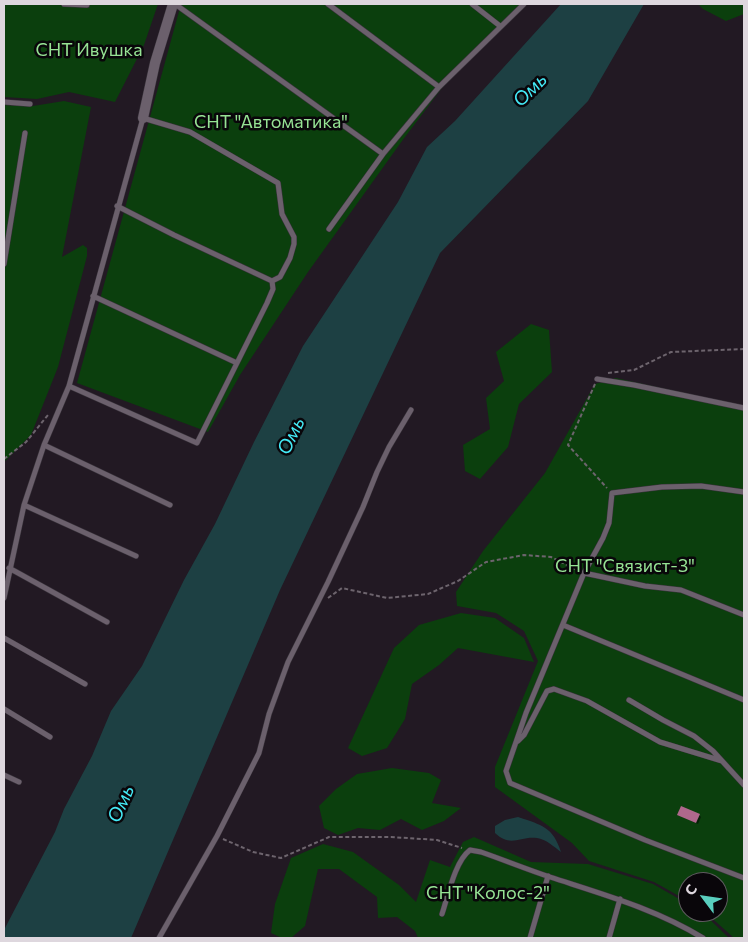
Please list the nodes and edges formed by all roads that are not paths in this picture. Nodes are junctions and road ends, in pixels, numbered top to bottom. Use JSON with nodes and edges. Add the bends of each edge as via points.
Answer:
{"nodes":[{"id":1,"x":64,"y":4,"type":"edge"},
{"id":2,"x":174,"y":4,"type":"edge"},
{"id":3,"x":328,"y":4,"type":"edge"},
{"id":4,"x":472,"y":4,"type":"edge"},
{"id":5,"x":524,"y":4,"type":"edge"},
{"id":6,"x":87,"y":5,"type":"edge"},
{"id":7,"x":500,"y":26,"type":"junction"},
{"id":8,"x":439,"y":87,"type":"junction"},
{"id":9,"x":4,"y":102,"type":"edge"},
{"id":10,"x":30,"y":104,"type":"dead end"},
{"id":11,"x":143,"y":118,"type":"junction"},
{"id":12,"x":26,"y":133,"type":"dead end"},
{"id":13,"x":383,"y":154,"type":"junction"},
{"id":14,"x":117,"y":206,"type":"junction"},
{"id":15,"x":329,"y":229,"type":"dead end"},
{"id":16,"x":4,"y":264,"type":"edge"},
{"id":17,"x":272,"y":281,"type":"junction"},
{"id":18,"x":93,"y":296,"type":"junction"},
{"id":19,"x":237,"y":363,"type":"junction"},
{"id":20,"x":597,"y":379,"type":"road end"},
{"id":21,"x":69,"y":386,"type":"junction"},
{"id":22,"x":744,"y":408,"type":"edge"},
{"id":23,"x":411,"y":410,"type":"dead end"},
{"id":24,"x":44,"y":445,"type":"junction"},
{"id":25,"x":744,"y":492,"type":"edge"},
{"id":26,"x":24,"y":505,"type":"junction"},
{"id":27,"x":170,"y":505,"type":"dead end"},
{"id":28,"x":136,"y":556,"type":"dead end"},
{"id":29,"x":9,"y":568,"type":"junction"},
{"id":30,"x":584,"y":574,"type":"junction"},
{"id":31,"x":4,"y":598,"type":"edge"},
{"id":32,"x":744,"y":616,"type":"edge"},
{"id":33,"x":107,"y":622,"type":"dead end"},
{"id":34,"x":563,"y":625,"type":"junction"},
{"id":35,"x":4,"y":638,"type":"edge"},
{"id":36,"x":84,"y":684,"type":"dead end"},
{"id":37,"x":629,"y":700,"type":"dead end"},
{"id":38,"x":744,"y":700,"type":"edge"},
{"id":39,"x":4,"y":710,"type":"edge"},
{"id":40,"x":50,"y":737,"type":"dead end"},
{"id":41,"x":516,"y":743,"type":"junction"},
{"id":42,"x":722,"y":761,"type":"junction"},
{"id":43,"x":4,"y":775,"type":"edge"},
{"id":44,"x":19,"y":782,"type":"dead end"},
{"id":45,"x":744,"y":785,"type":"edge"},
{"id":46,"x":548,"y":876,"type":"junction"},
{"id":47,"x":744,"y":878,"type":"edge"},
{"id":48,"x":620,"y":899,"type":"junction"},
{"id":49,"x":442,"y":914,"type":"dead end"},
{"id":50,"x":691,"y":931,"type":"junction"},
{"id":51,"x":159,"y":938,"type":"edge"},
{"id":52,"x":530,"y":938,"type":"edge"},
{"id":53,"x":609,"y":938,"type":"edge"},
{"id":54,"x":690,"y":938,"type":"edge"},
{"id":55,"x":703,"y":938,"type":"edge"}],
"edges":[{"from":1,"to":6,"type":"lane"},
{"from":2,"to":11,"type":"street","via":[[155,63]]},
{"from":2,"to":13,"type":"lane"},
{"from":3,"to":8,"type":"lane"},
{"from":4,"to":7,"type":"lane"},
{"from":5,"to":7,"type":"lane"},
{"from":7,"to":8,"type":"lane"},
{"from":8,"to":13,"type":"lane"},
{"from":9,"to":10,"type":"lane"},
{"from":11,"to":14,"type":"lane"},
{"from":11,"to":17,"type":"lane","via":[[190,132],[278,182],[282,214],[294,237],[294,244],[280,277]]},
{"from":12,"to":16,"type":"lane"},
{"from":13,"to":15,"type":"lane"},
{"from":14,"to":17,"type":"lane"},
{"from":14,"to":18,"type":"lane"},
{"from":17,"to":19,"type":"lane","via":[[267,303]]},
{"from":18,"to":19,"type":"lane"},
{"from":18,"to":21,"type":"lane"},
{"from":19,"to":21,"type":"lane","via":[[197,443]]},
{"from":20,"to":22,"type":"lane"},
{"from":21,"to":24,"type":"lane"},
{"from":23,"to":51,"type":"lane","via":[[377,472],[285,670],[259,753],[217,836]]},
{"from":24,"to":26,"type":"lane"},
{"from":24,"to":27,"type":"lane"},
{"from":25,"to":30,"type":"lane","via":[[701,486],[612,493],[603,538]]},
{"from":26,"to":28,"type":"lane"},
{"from":26,"to":29,"type":"lane"},
{"from":29,"to":31,"type":"lane"},
{"from":29,"to":33,"type":"lane"},
{"from":30,"to":32,"type":"lane","via":[[681,590]]},
{"from":30,"to":34,"type":"lane"},
{"from":34,"to":38,"type":"lane"},
{"from":34,"to":41,"type":"lane"},
{"from":35,"to":36,"type":"lane"},
{"from":37,"to":42,"type":"lane","via":[[694,736]]},
{"from":39,"to":40,"type":"lane"},
{"from":41,"to":42,"type":"lane","via":[[524,735],[547,691],[554,689],[586,701],[660,742]]},
{"from":41,"to":47,"type":"lane","via":[[506,772],[510,783]]},
{"from":42,"to":45,"type":"lane"},
{"from":43,"to":44,"type":"lane"},
{"from":46,"to":48,"type":"lane"},
{"from":46,"to":49,"type":"lane","via":[[470,850],[459,866]]},
{"from":46,"to":52,"type":"lane"},
{"from":48,"to":50,"type":"lane"},
{"from":48,"to":53,"type":"lane"},
{"from":50,"to":54,"type":"lane"},
{"from":50,"to":55,"type":"lane"}]}
